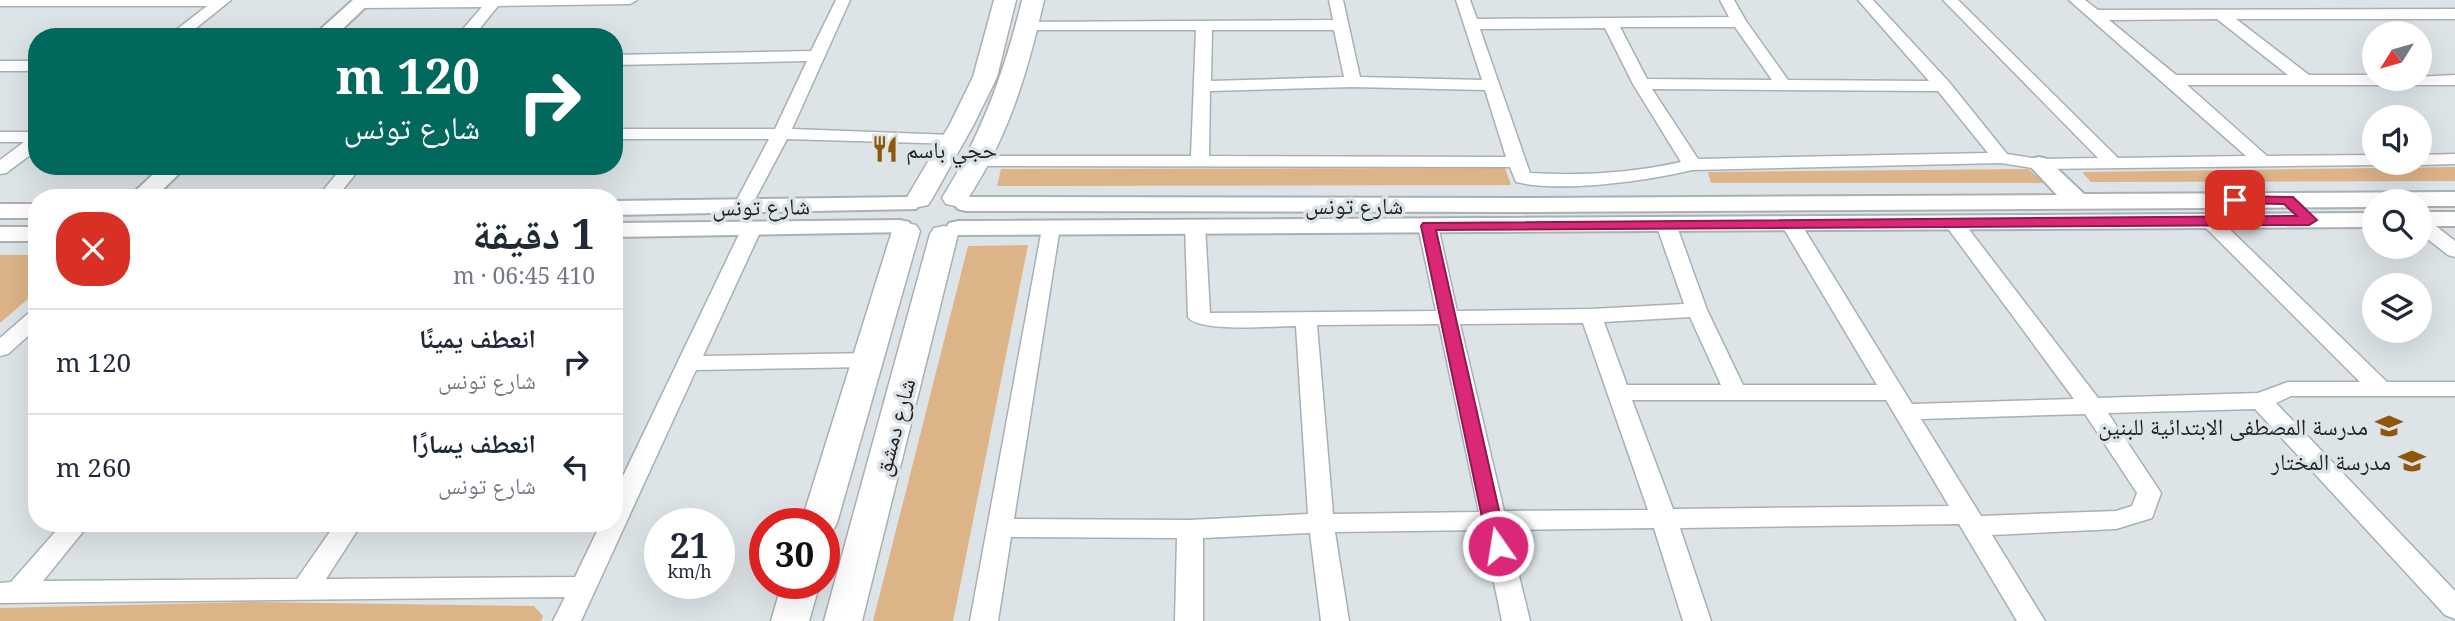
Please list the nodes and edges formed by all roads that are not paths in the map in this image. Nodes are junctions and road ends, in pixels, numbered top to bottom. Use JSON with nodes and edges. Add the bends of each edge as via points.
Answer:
{"nodes":[{"id":1,"x":630,"y":0,"type":"edge"},
{"id":2,"x":843,"y":0,"type":"edge"},
{"id":3,"x":1005,"y":0,"type":"edge"},
{"id":4,"x":1033,"y":0,"type":"edge"},
{"id":5,"x":1336,"y":0,"type":"edge"},
{"id":6,"x":1463,"y":0,"type":"edge"},
{"id":7,"x":1727,"y":0,"type":"edge"},
{"id":8,"x":1866,"y":0,"type":"edge"},
{"id":9,"x":1950,"y":0,"type":"edge"},
{"id":10,"x":2076,"y":0,"type":"edge"},
{"id":11,"x":223,"y":1,"type":"edge"},
{"id":12,"x":0,"y":2,"type":"edge"},
{"id":13,"x":362,"y":2,"type":"edge"},
{"id":14,"x":494,"y":2,"type":"junction"},
{"id":15,"x":2094,"y":15,"type":"junction"},
{"id":16,"x":2221,"y":15,"type":"junction"},
{"id":17,"x":2455,"y":15,"type":"edge"},
{"id":18,"x":1610,"y":22,"type":"junction"},
{"id":19,"x":1739,"y":22,"type":"junction"},
{"id":20,"x":1341,"y":24,"type":"junction"},
{"id":21,"x":1471,"y":24,"type":"junction"},
{"id":22,"x":1027,"y":25,"type":"junction"},
{"id":23,"x":1205,"y":26,"type":"junction"},
{"id":24,"x":187,"y":28,"type":"edge"},
{"id":25,"x":332,"y":28,"type":"edge"},
{"id":26,"x":472,"y":28,"type":"edge"},
{"id":27,"x":817,"y":56,"type":"junction"},
{"id":28,"x":623,"y":60,"type":"edge"},
{"id":29,"x":0,"y":66,"type":"edge"},
{"id":30,"x":28,"y":66,"type":"edge"},
{"id":31,"x":2172,"y":80,"type":"junction"},
{"id":32,"x":2305,"y":80,"type":"junction"},
{"id":33,"x":2455,"y":80,"type":"edge"},
{"id":34,"x":1353,"y":82,"type":"junction"},
{"id":35,"x":1641,"y":84,"type":"junction"},
{"id":36,"x":1783,"y":84,"type":"junction"},
{"id":37,"x":1492,"y":85,"type":"junction"},
{"id":38,"x":1202,"y":86,"type":"junction"},
{"id":39,"x":1943,"y":86,"type":"junction"},
{"id":40,"x":623,"y":134,"type":"edge"},
{"id":41,"x":781,"y":134,"type":"junction"},
{"id":42,"x":0,"y":137,"type":"edge"},
{"id":43,"x":28,"y":139,"type":"edge"},
{"id":44,"x":953,"y":140,"type":"junction"},
{"id":45,"x":28,"y":146,"type":"edge"},
{"id":46,"x":2001,"y":158,"type":"junction"},
{"id":47,"x":2455,"y":159,"type":"edge"},
{"id":48,"x":2362,"y":160,"type":"edge"},
{"id":49,"x":2432,"y":160,"type":"edge"},
{"id":50,"x":975,"y":161,"type":"junction"},
{"id":51,"x":2262,"y":161,"type":"junction"},
{"id":52,"x":1200,"y":163,"type":"junction"},
{"id":53,"x":2113,"y":163,"type":"junction"},
{"id":54,"x":2039,"y":164,"type":"junction"},
{"id":55,"x":1692,"y":165,"type":"junction"},
{"id":56,"x":0,"y":169,"type":"edge"},
{"id":57,"x":1519,"y":170,"type":"junction"},
{"id":58,"x":166,"y":175,"type":"edge"},
{"id":59,"x":345,"y":175,"type":"edge"},
{"id":60,"x":150,"y":189,"type":"edge"},
{"id":61,"x":334,"y":189,"type":"edge"},
{"id":62,"x":2455,"y":199,"type":"edge"},
{"id":63,"x":2288,"y":200,"type":"junction"},
{"id":64,"x":2077,"y":201,"type":"junction"},
{"id":65,"x":1531,"y":205,"type":"junction"},
{"id":66,"x":623,"y":209,"type":"edge"},
{"id":67,"x":0,"y":211,"type":"edge"},
{"id":68,"x":28,"y":211,"type":"edge"},
{"id":69,"x":908,"y":215,"type":"junction"},
{"id":70,"x":956,"y":216,"type":"junction"},
{"id":71,"x":747,"y":217,"type":"junction"},
{"id":72,"x":2455,"y":219,"type":"edge"},
{"id":73,"x":2309,"y":220,"type":"junction"},
{"id":74,"x":2362,"y":220,"type":"edge"},
{"id":75,"x":2432,"y":220,"type":"edge"},
{"id":76,"x":2210,"y":221,"type":"junction"},
{"id":77,"x":1954,"y":223,"type":"junction"},
{"id":78,"x":1666,"y":224,"type":"junction"},
{"id":79,"x":1791,"y":224,"type":"junction"},
{"id":80,"x":1195,"y":225,"type":"junction"},
{"id":81,"x":1428,"y":226,"type":"junction"},
{"id":82,"x":1049,"y":227,"type":"junction"},
{"id":83,"x":623,"y":229,"type":"edge"},
{"id":84,"x":2432,"y":231,"type":"edge"},
{"id":85,"x":28,"y":233,"type":"edge"},
{"id":86,"x":0,"y":234,"type":"edge"},
{"id":87,"x":2455,"y":251,"type":"edge"},
{"id":88,"x":1697,"y":310,"type":"junction"},
{"id":89,"x":1591,"y":316,"type":"junction"},
{"id":90,"x":1448,"y":317,"type":"junction"},
{"id":91,"x":1306,"y":319,"type":"junction"},
{"id":92,"x":28,"y":325,"type":"edge"},
{"id":93,"x":0,"y":349,"type":"edge"},
{"id":94,"x":869,"y":360,"type":"junction"},
{"id":95,"x":690,"y":363,"type":"junction"},
{"id":96,"x":2379,"y":387,"type":"junction"},
{"id":97,"x":2455,"y":388,"type":"edge"},
{"id":98,"x":1735,"y":391,"type":"junction"},
{"id":99,"x":1618,"y":392,"type":"junction"},
{"id":100,"x":2261,"y":401,"type":"junction"},
{"id":101,"x":1899,"y":403,"type":"junction"},
{"id":102,"x":2092,"y":407,"type":"junction"},
{"id":103,"x":623,"y":504,"type":"edge"},
{"id":104,"x":825,"y":508,"type":"edge"},
{"id":105,"x":1664,"y":519,"type":"junction"},
{"id":106,"x":1971,"y":520,"type":"junction"},
{"id":107,"x":1492,"y":521,"type":"junction"},
{"id":108,"x":1321,"y":523,"type":"junction"},
{"id":109,"x":1000,"y":528,"type":"junction"},
{"id":110,"x":1189,"y":529,"type":"junction"},
{"id":111,"x":69,"y":532,"type":"edge"},
{"id":112,"x":344,"y":532,"type":"edge"},
{"id":113,"x":610,"y":532,"type":"edge"},
{"id":114,"x":583,"y":587,"type":"junction"},
{"id":115,"x":306,"y":589,"type":"junction"},
{"id":116,"x":9,"y":593,"type":"edge"},
{"id":117,"x":796,"y":599,"type":"edge"},
{"id":118,"x":2455,"y":608,"type":"edge"},
{"id":119,"x":567,"y":621,"type":"edge"},
{"id":120,"x":790,"y":621,"type":"edge"},
{"id":121,"x":843,"y":621,"type":"edge"},
{"id":122,"x":984,"y":621,"type":"edge"},
{"id":123,"x":1189,"y":621,"type":"edge"},
{"id":124,"x":1335,"y":621,"type":"edge"},
{"id":125,"x":1516,"y":621,"type":"edge"},
{"id":126,"x":1697,"y":621,"type":"edge"},
{"id":127,"x":2031,"y":621,"type":"edge"}],
"edges":[{"from":1,"to":14,"type":"street"},
{"from":2,"to":27,"type":"street"},
{"from":3,"to":44,"type":"main road","name":"شارع دمشق","via":[[985,77]]},
{"from":4,"to":22,"type":"main road","name":"شارع دمشق"},
{"from":5,"to":20,"type":"street"},
{"from":6,"to":21,"type":"street"},
{"from":7,"to":19,"type":"street"},
{"from":8,"to":39,"type":"street"},
{"from":9,"to":53,"type":"street"},
{"from":10,"to":15,"type":"street"},
{"from":11,"to":12,"type":"street"},
{"from":11,"to":24,"type":"street"},
{"from":13,"to":14,"type":"street"},
{"from":13,"to":25,"type":"street"},
{"from":14,"to":26,"type":"street"},
{"from":15,"to":16,"type":"street"},
{"from":15,"to":31,"type":"street"},
{"from":16,"to":17,"type":"street"},
{"from":16,"to":32,"type":"street"},
{"from":18,"to":19,"type":"street"},
{"from":18,"to":21,"type":"street"},
{"from":18,"to":35,"type":"street"},
{"from":19,"to":36,"type":"street"},
{"from":20,"to":23,"type":"street"},
{"from":20,"to":34,"type":"street"},
{"from":21,"to":37,"type":"street"},
{"from":22,"to":23,"type":"street"},
{"from":22,"to":50,"type":"main road","name":"شارع دمشق","via":[[1014,77]]},
{"from":23,"to":38,"type":"street"},
{"from":27,"to":28,"type":"street"},
{"from":27,"to":41,"type":"street"},
{"from":29,"to":30,"type":"street"},
{"from":31,"to":32,"type":"street"},
{"from":31,"to":51,"type":"street"},
{"from":32,"to":33,"type":"street"},
{"from":34,"to":37,"type":"street"},
{"from":34,"to":38,"type":"street"},
{"from":35,"to":36,"type":"street"},
{"from":35,"to":55,"type":"street"},
{"from":36,"to":39,"type":"street"},
{"from":37,"to":57,"type":"street"},
{"from":38,"to":52,"type":"street"},
{"from":39,"to":46,"type":"street"},
{"from":40,"to":41,"type":"street"},
{"from":41,"to":44,"type":"street"},
{"from":41,"to":71,"type":"street"},
{"from":42,"to":43,"type":"street"},
{"from":44,"to":69,"type":"main road","name":"شارع دمشق"},
{"from":45,"to":56,"type":"street"},
{"from":46,"to":54,"type":"street"},
{"from":46,"to":55,"type":"street"},
{"from":47,"to":49,"type":"street"},
{"from":48,"to":51,"type":"street"},
{"from":50,"to":52,"type":"street"},
{"from":50,"to":70,"type":"main road","name":"شارع دمشق"},
{"from":51,"to":53,"type":"street"},
{"from":52,"to":57,"type":"street"},
{"from":53,"to":54,"type":"street"},
{"from":54,"to":64,"type":"street"},
{"from":55,"to":57,"type":"street","via":[[1649,175],[1553,180]]},
{"from":57,"to":65,"type":"street"},
{"from":58,"to":60,"type":"street"},
{"from":59,"to":61,"type":"street"},
{"from":62,"to":63,"type":"street","name":"شارع تونس"},
{"from":63,"to":64,"type":"street","name":"شارع تونس"},
{"from":63,"to":73,"type":"street"},
{"from":64,"to":65,"type":"street","name":"شارع تونس"},
{"from":65,"to":70,"type":"street","name":"شارع تونس"},
{"from":66,"to":71,"type":"street","name":"شارع تونس"},
{"from":67,"to":68,"type":"street"},
{"from":69,"to":70,"type":"main road","via":[[937,196]]},
{"from":69,"to":70,"type":"main road","via":[[924,236]]},
{"from":69,"to":71,"type":"street","name":"شارع تونس"},
{"from":69,"to":94,"type":"main road","name":"شارع دمشق"},
{"from":70,"to":82,"type":"street","name":"شارع تونس"},
{"from":70,"to":121,"type":"main road","name":"شارع دمشق"},
{"from":71,"to":83,"type":"street","name":"شارع تونس"},
{"from":71,"to":95,"type":"street"},
{"from":72,"to":75,"type":"street"},
{"from":73,"to":74,"type":"street","name":"شارع تونس"},
{"from":73,"to":76,"type":"street","name":"شارع تونس"},
{"from":76,"to":77,"type":"street","name":"شارع تونس"},
{"from":76,"to":96,"type":"street"},
{"from":77,"to":79,"type":"street","name":"شارع تونس"},
{"from":77,"to":102,"type":"street"},
{"from":78,"to":79,"type":"street","name":"شارع تونس"},
{"from":78,"to":81,"type":"street","name":"شارع تونس"},
{"from":78,"to":88,"type":"street"},
{"from":79,"to":101,"type":"street"},
{"from":80,"to":81,"type":"street","name":"شارع تونس"},
{"from":80,"to":82,"type":"street","name":"شارع تونس"},
{"from":80,"to":91,"type":"street","via":[[1199,317]]},
{"from":81,"to":90,"type":"street"},
{"from":82,"to":109,"type":"street"},
{"from":84,"to":87,"type":"street"},
{"from":85,"to":86,"type":"street"},
{"from":88,"to":89,"type":"street"},
{"from":88,"to":98,"type":"street"},
{"from":89,"to":90,"type":"street"},
{"from":89,"to":99,"type":"street"},
{"from":90,"to":91,"type":"street"},
{"from":90,"to":107,"type":"street"},
{"from":91,"to":108,"type":"street"},
{"from":92,"to":93,"type":"street"},
{"from":94,"to":95,"type":"street"},
{"from":94,"to":104,"type":"main road","name":"شارع دمشق"},
{"from":95,"to":103,"type":"street"},
{"from":96,"to":97,"type":"street"},
{"from":96,"to":100,"type":"street","via":[[2288,389]]},
{"from":98,"to":99,"type":"street"},
{"from":98,"to":101,"type":"street"},
{"from":99,"to":105,"type":"street"},
{"from":100,"to":102,"type":"street"},
{"from":100,"to":118,"type":"street"},
{"from":101,"to":102,"type":"street"},
{"from":101,"to":106,"type":"street"},
{"from":102,"to":106,"type":"street","via":[[2149,493],[2143,512],[2116,520]]},
{"from":105,"to":106,"type":"street"},
{"from":105,"to":107,"type":"street"},
{"from":105,"to":126,"type":"street"},
{"from":106,"to":127,"type":"street"},
{"from":107,"to":108,"type":"street"},
{"from":107,"to":125,"type":"street"},
{"from":108,"to":110,"type":"street"},
{"from":108,"to":124,"type":"street"},
{"from":109,"to":110,"type":"street"},
{"from":109,"to":122,"type":"street"},
{"from":110,"to":123,"type":"street"},
{"from":111,"to":116,"type":"street"},
{"from":112,"to":115,"type":"street"},
{"from":113,"to":114,"type":"street"},
{"from":114,"to":115,"type":"street"},
{"from":114,"to":119,"type":"street"},
{"from":115,"to":116,"type":"street"},
{"from":117,"to":120,"type":"main road"}]}
